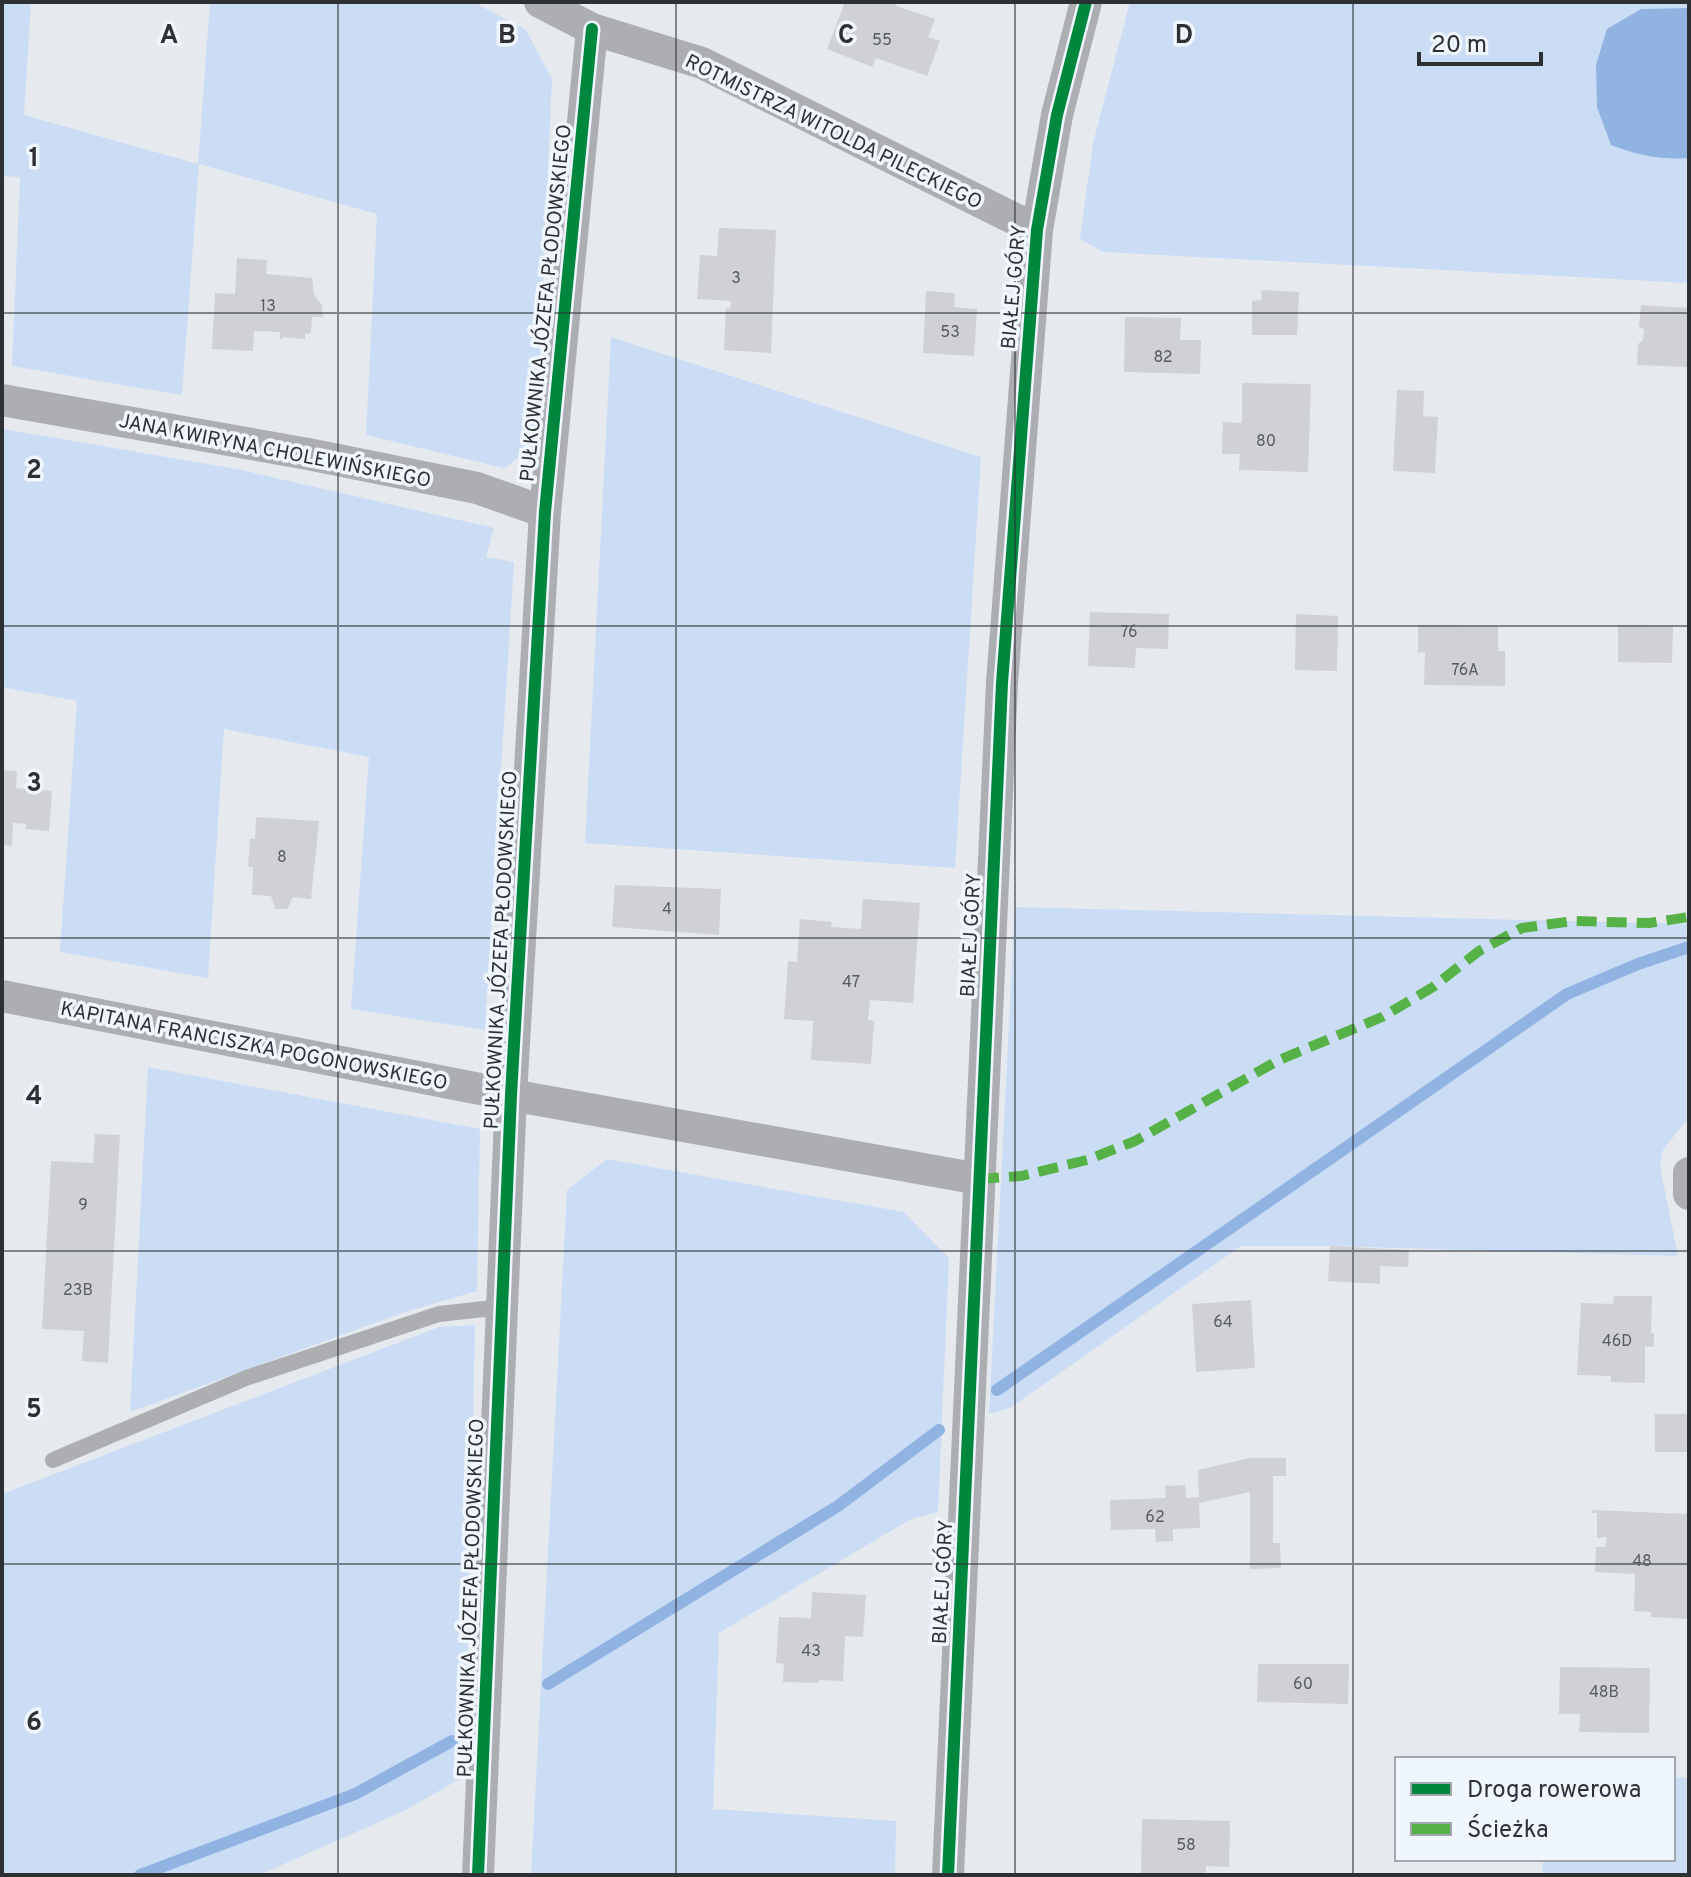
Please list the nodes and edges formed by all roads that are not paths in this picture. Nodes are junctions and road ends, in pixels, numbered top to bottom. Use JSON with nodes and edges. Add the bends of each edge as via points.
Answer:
{"nodes":[{"id":1,"x":540,"y":2,"type":"edge"},
{"id":2,"x":1086,"y":2,"type":"edge"},
{"id":3,"x":592,"y":29,"type":"junction"},
{"id":4,"x":1037,"y":230,"type":"junction"},
{"id":5,"x":2,"y":400,"type":"edge"},
{"id":6,"x":545,"y":512,"type":"junction"},
{"id":7,"x":2,"y":996,"type":"edge"},
{"id":8,"x":511,"y":1095,"type":"junction"},
{"id":9,"x":1689,"y":1173,"type":"edge"},
{"id":10,"x":979,"y":1179,"type":"junction"},
{"id":11,"x":1689,"y":1194,"type":"edge"},
{"id":12,"x":502,"y":1307,"type":"junction"},
{"id":13,"x":53,"y":1460,"type":"dead end"},
{"id":14,"x":478,"y":1875,"type":"edge"},
{"id":15,"x":948,"y":1875,"type":"edge"}],
"edges":[{"from":1,"to":3,"type":"street","name":"ROTMISTRZA WITOLDA PILECKIEGO"},
{"from":2,"to":4,"type":"street","name":"BIAŁEJ GÓRY","via":[[1057,115]]},
{"from":3,"to":4,"type":"street","name":"ROTMISTRZA WITOLDA PILECKIEGO","via":[[702,63]]},
{"from":3,"to":6,"type":"street","name":"PUŁKOWNIKA JÓZEFA PŁODOWSKIEGO"},
{"from":4,"to":10,"type":"street","name":"BIAŁEJ GÓRY","via":[[1002,683]]},
{"from":5,"to":6,"type":"street","name":"JANA KWIRYNA CHOLEWIŃSKIEGO","via":[[477,488]]},
{"from":6,"to":8,"type":"street","name":"PUŁKOWNIKA JÓZEFA PŁODOWSKIEGO"},
{"from":7,"to":8,"type":"street","name":"KAPITANA FRANCISZKA POGONOWSKIEGO"},
{"from":8,"to":10,"type":"street","name":"KAPITANA FRANCISZKA POGONOWSKIEGO"},
{"from":8,"to":12,"type":"street","name":"PUŁKOWNIKA JÓZEFA PŁODOWSKIEGO"},
{"from":9,"to":11,"type":"street"},
{"from":10,"to":15,"type":"street","name":"BIAŁEJ GÓRY"},
{"from":12,"to":13,"type":"lane","via":[[439,1314],[246,1378]]},
{"from":12,"to":14,"type":"street","name":"PUŁKOWNIKA JÓZEFA PŁODOWSKIEGO"}]}
